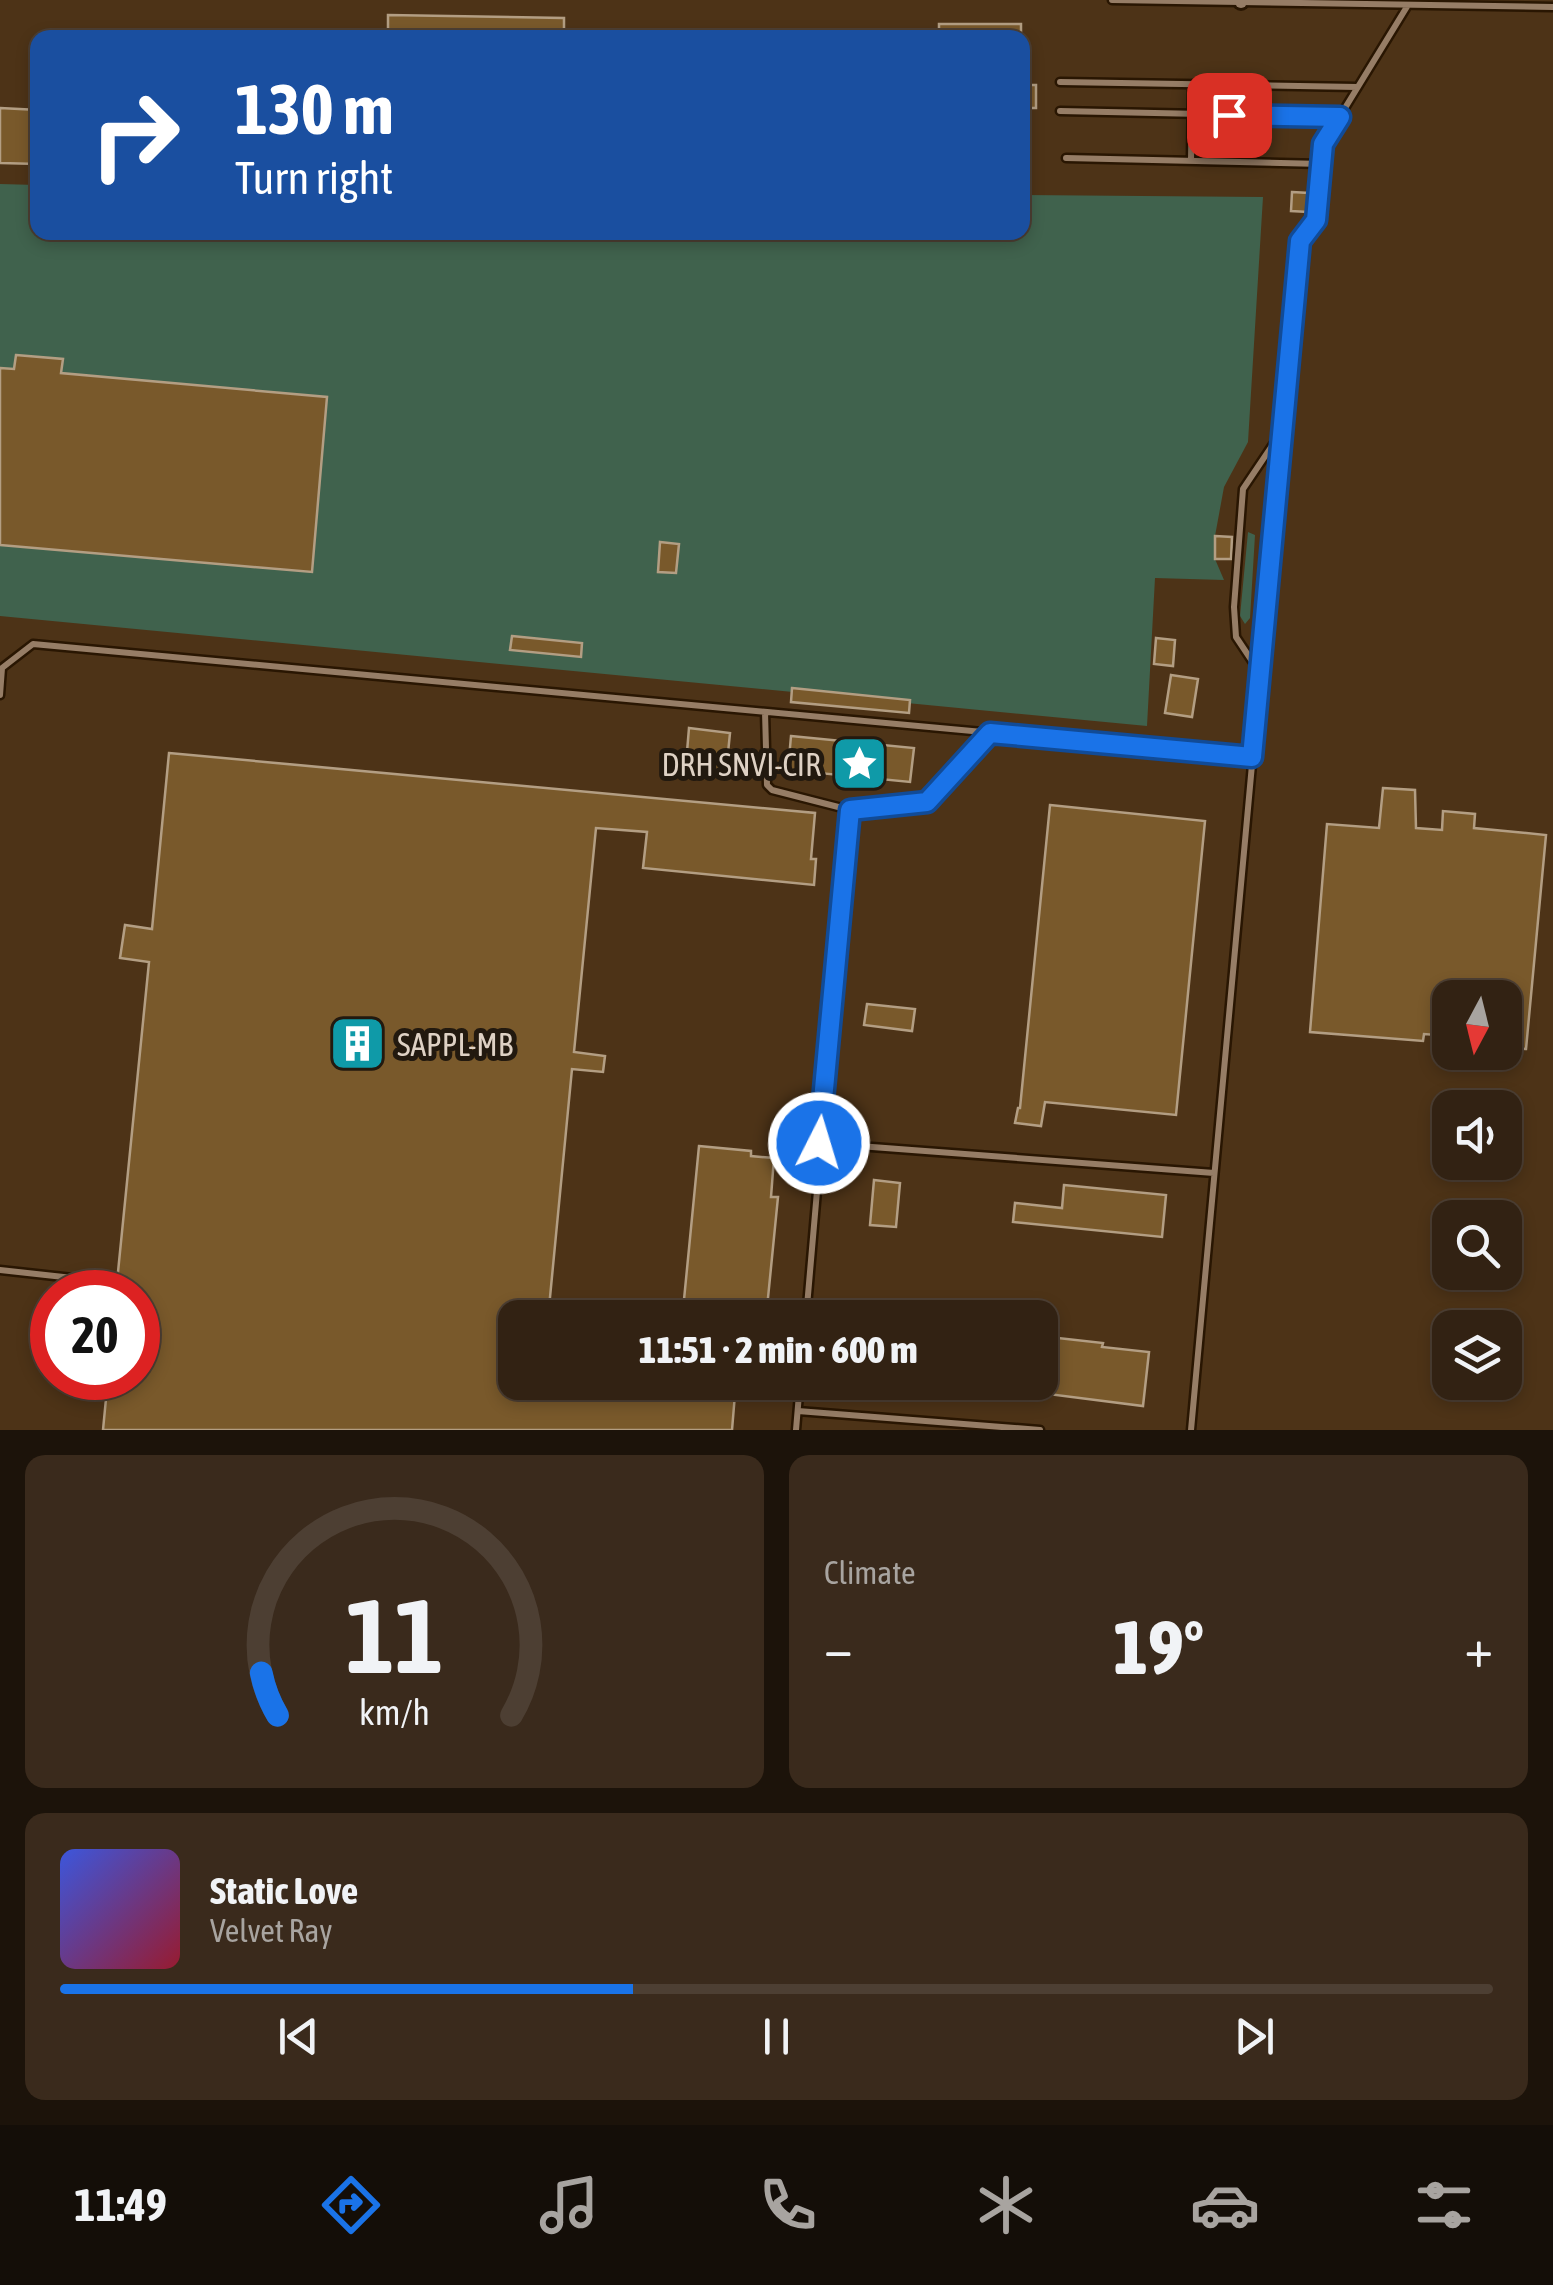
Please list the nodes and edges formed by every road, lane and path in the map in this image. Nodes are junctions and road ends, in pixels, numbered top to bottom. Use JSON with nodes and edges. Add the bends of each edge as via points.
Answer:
{"nodes":[{"id":1,"x":1112,"y":0,"type":"edge"},
{"id":2,"x":1241,"y":1,"type":"edge"},
{"id":3,"x":1408,"y":5,"type":"junction"},
{"id":4,"x":1553,"y":7,"type":"edge"},
{"id":5,"x":1060,"y":82,"type":"dead end"},
{"id":6,"x":1192,"y":84,"type":"junction"},
{"id":7,"x":1358,"y":87,"type":"junction"},
{"id":8,"x":1060,"y":111,"type":"dead end"},
{"id":9,"x":1192,"y":114,"type":"junction"},
{"id":10,"x":1340,"y":117,"type":"junction"},
{"id":11,"x":1066,"y":158,"type":"dead end"},
{"id":12,"x":1191,"y":161,"type":"junction"},
{"id":13,"x":1322,"y":164,"type":"junction"},
{"id":14,"x":1282,"y":430,"type":"junction"},
{"id":15,"x":1260,"y":673,"type":"junction"},
{"id":16,"x":0,"y":695,"type":"edge"},
{"id":17,"x":765,"y":712,"type":"junction"},
{"id":18,"x":990,"y":733,"type":"junction"},
{"id":19,"x":1252,"y":757,"type":"junction"},
{"id":20,"x":850,"y":810,"type":"junction"},
{"id":21,"x":819,"y":1143,"type":"junction"},
{"id":22,"x":1214,"y":1173,"type":"junction"},
{"id":23,"x":0,"y":1270,"type":"edge"},
{"id":24,"x":30,"y":1273,"type":"edge"},
{"id":25,"x":807,"y":1300,"type":"edge"},
{"id":26,"x":799,"y":1400,"type":"edge"},
{"id":27,"x":798,"y":1411,"type":"junction"},
{"id":28,"x":796,"y":1430,"type":"edge"},
{"id":29,"x":1040,"y":1430,"type":"edge"},
{"id":30,"x":1191,"y":1430,"type":"edge"}],
"edges":[{"from":1,"to":2,"type":"lane"},
{"from":2,"to":3,"type":"lane"},
{"from":3,"to":4,"type":"lane"},
{"from":3,"to":7,"type":"lane"},
{"from":5,"to":6,"type":"lane"},
{"from":6,"to":7,"type":"lane"},
{"from":6,"to":9,"type":"lane"},
{"from":7,"to":10,"type":"lane"},
{"from":8,"to":9,"type":"lane"},
{"from":9,"to":10,"type":"lane"},
{"from":9,"to":12,"type":"lane"},
{"from":10,"to":13,"type":"lane","via":[[1323,144]]},
{"from":11,"to":12,"type":"lane"},
{"from":12,"to":13,"type":"lane"},
{"from":13,"to":14,"type":"lane","via":[[1316,220],[1300,241]]},
{"from":14,"to":15,"type":"lane"},
{"from":14,"to":15,"type":"lane","via":[[1243,489],[1236,637]]},
{"from":15,"to":19,"type":"lane"},
{"from":16,"to":17,"type":"lane","via":[[2,668],[32,644]]},
{"from":17,"to":18,"type":"lane"},
{"from":17,"to":20,"type":"lane","via":[[767,785]]},
{"from":18,"to":19,"type":"lane"},
{"from":18,"to":20,"type":"lane","via":[[927,802]]},
{"from":19,"to":22,"type":"lane"},
{"from":20,"to":21,"type":"lane"},
{"from":21,"to":22,"type":"lane"},
{"from":21,"to":25,"type":"lane"},
{"from":22,"to":30,"type":"lane"},
{"from":23,"to":24,"type":"lane"},
{"from":26,"to":27,"type":"lane"},
{"from":27,"to":28,"type":"lane"},
{"from":27,"to":29,"type":"lane"}]}
